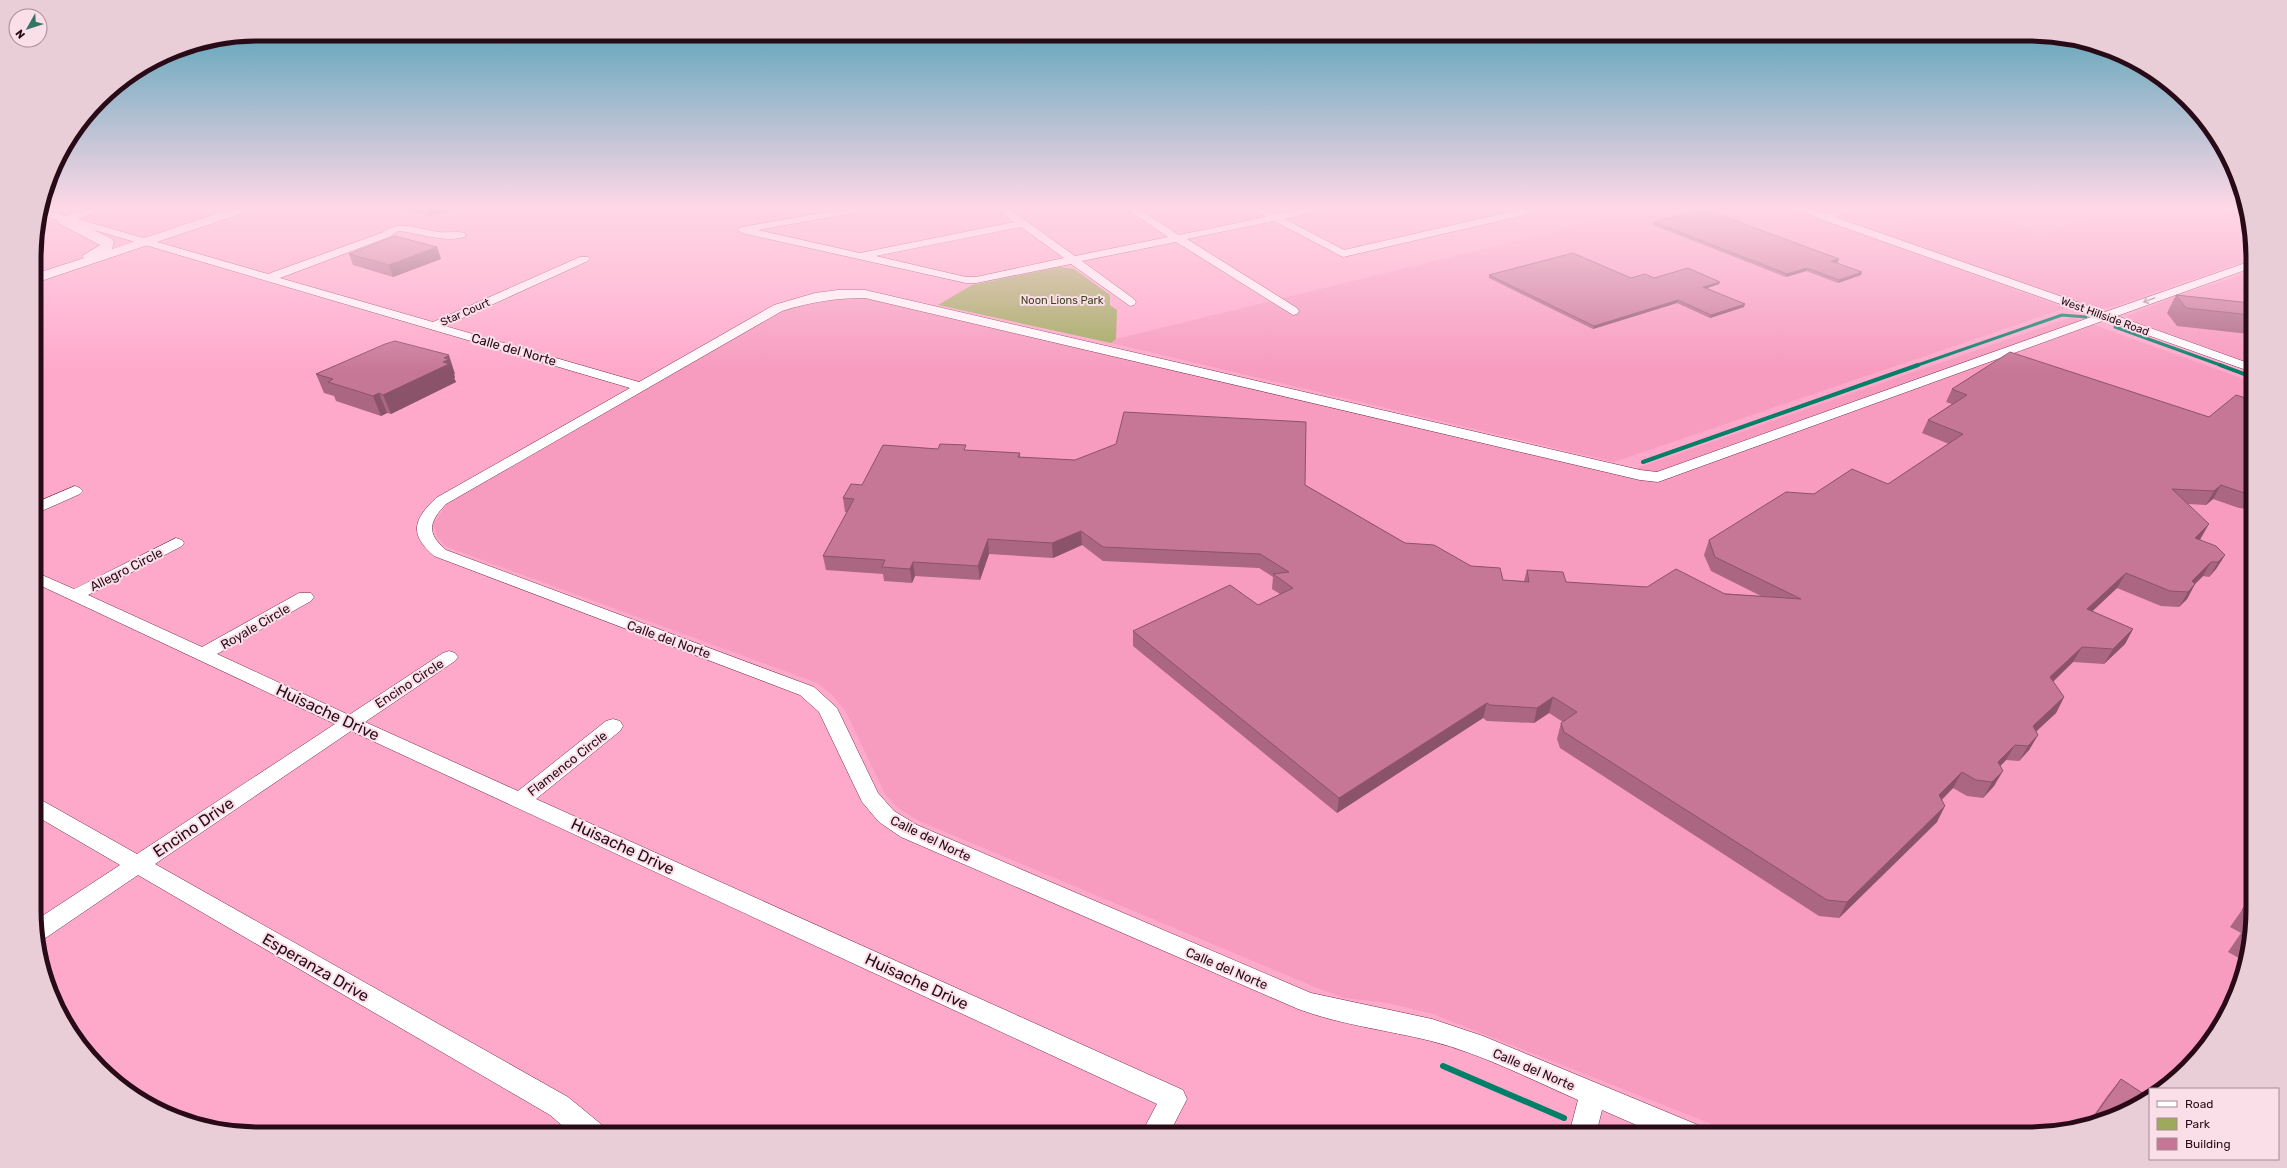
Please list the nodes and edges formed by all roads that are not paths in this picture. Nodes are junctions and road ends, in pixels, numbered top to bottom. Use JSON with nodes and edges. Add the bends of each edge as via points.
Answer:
{"nodes":[{"id":1,"x":76,"y":263,"type":"edge"},
{"id":2,"x":83,"y":263,"type":"edge"},
{"id":3,"x":213,"y":263,"type":"edge"},
{"id":4,"x":310,"y":263,"type":"edge"},
{"id":5,"x":576,"y":263,"type":"edge"},
{"id":6,"x":887,"y":263,"type":"edge"},
{"id":7,"x":1061,"y":263,"type":"edge"},
{"id":8,"x":1076,"y":263,"type":"edge"},
{"id":9,"x":1217,"y":263,"type":"edge"},
{"id":10,"x":1953,"y":263,"type":"edge"},
{"id":11,"x":2246,"y":266,"type":"edge"},
{"id":12,"x":48,"y":275,"type":"junction"},
{"id":13,"x":41,"y":277,"type":"edge"},
{"id":14,"x":268,"y":278,"type":"junction"},
{"id":15,"x":1130,"y":302,"type":"dead end"},
{"id":16,"x":1293,"y":311,"type":"dead end"},
{"id":17,"x":2105,"y":316,"type":"junction"},
{"id":18,"x":434,"y":326,"type":"junction"},
{"id":19,"x":569,"y":366,"type":"junction"},
{"id":20,"x":2246,"y":366,"type":"edge"},
{"id":21,"x":641,"y":387,"type":"junction"},
{"id":22,"x":597,"y":411,"type":"junction"},
{"id":23,"x":75,"y":491,"type":"dead end"},
{"id":24,"x":41,"y":506,"type":"edge"},
{"id":25,"x":176,"y":543,"type":"dead end"},
{"id":26,"x":41,"y":580,"type":"edge"},
{"id":27,"x":75,"y":595,"type":"junction"},
{"id":28,"x":305,"y":597,"type":"dead end"},
{"id":29,"x":204,"y":654,"type":"junction"},
{"id":30,"x":449,"y":657,"type":"dead end"},
{"id":31,"x":350,"y":723,"type":"junction"},
{"id":32,"x":613,"y":726,"type":"dead end"},
{"id":33,"x":520,"y":800,"type":"junction"},
{"id":34,"x":41,"y":809,"type":"edge"},
{"id":35,"x":137,"y":864,"type":"junction"},
{"id":36,"x":42,"y":928,"type":"edge"},
{"id":37,"x":1592,"y":1095,"type":"junction"},
{"id":38,"x":584,"y":1127,"type":"edge"},
{"id":39,"x":1158,"y":1127,"type":"edge"},
{"id":40,"x":1584,"y":1127,"type":"edge"},
{"id":41,"x":1671,"y":1127,"type":"edge"}],
"edges":[{"from":1,"to":12,"type":"main road"},
{"from":2,"to":12,"type":"main road"},
{"from":3,"to":14,"type":"street","name":"Calle del Norte"},
{"from":4,"to":14,"type":"street"},
{"from":5,"to":18,"type":"street","name":"Star Court"},
{"from":6,"to":7,"type":"street","via":[[976,280]]},
{"from":8,"to":15,"type":"street"},
{"from":9,"to":16,"type":"street"},
{"from":10,"to":17,"type":"street","name":"West Hillside Road"},
{"from":11,"to":17,"type":"street","one_way":true},
{"from":12,"to":13,"type":"main road"},
{"from":14,"to":18,"type":"street","name":"Calle del Norte"},
{"from":17,"to":20,"type":"street","name":"West Hillside Road"},
{"from":17,"to":21,"type":"street","via":[[1658,477],[1640,476],[865,294],[815,297],[778,308]]},
{"from":18,"to":19,"type":"street","name":"Calle del Norte"},
{"from":19,"to":21,"type":"street","name":"Calle del Norte"},
{"from":19,"to":22,"type":"street","via":[[577,373],[601,380],[609,387],[611,397]]},
{"from":21,"to":22,"type":"street","name":"Calle del Norte"},
{"from":22,"to":37,"type":"street","name":"Calle del Norte","via":[[441,501],[426,520],[423,529],[424,537],[430,545],[440,553],[807,691],[828,708],[877,809],[890,820],[909,830],[1307,1002],[1446,1035],[1483,1047]]},
{"from":23,"to":24,"type":"street"},
{"from":25,"to":27,"type":"street","name":"Allegro Circle"},
{"from":26,"to":27,"type":"street","name":"Huisache Drive"},
{"from":27,"to":29,"type":"street","name":"Huisache Drive"},
{"from":28,"to":29,"type":"street","name":"Royale Circle"},
{"from":29,"to":31,"type":"street","name":"Huisache Drive"},
{"from":30,"to":31,"type":"street","name":"Encino Circle"},
{"from":31,"to":33,"type":"street","name":"Huisache Drive"},
{"from":31,"to":35,"type":"street","name":"Encino Drive"},
{"from":32,"to":33,"type":"street","name":"Flamenco Circle"},
{"from":33,"to":39,"type":"street","name":"Huisache Drive","via":[[1174,1099]]},
{"from":34,"to":35,"type":"street","name":"Esperanza Drive"},
{"from":35,"to":36,"type":"street","name":"Encino Drive"},
{"from":35,"to":38,"type":"street","name":"Esperanza Drive","via":[[559,1106]]},
{"from":37,"to":40,"type":"street"},
{"from":37,"to":41,"type":"street","name":"Calle del Norte"}]}
